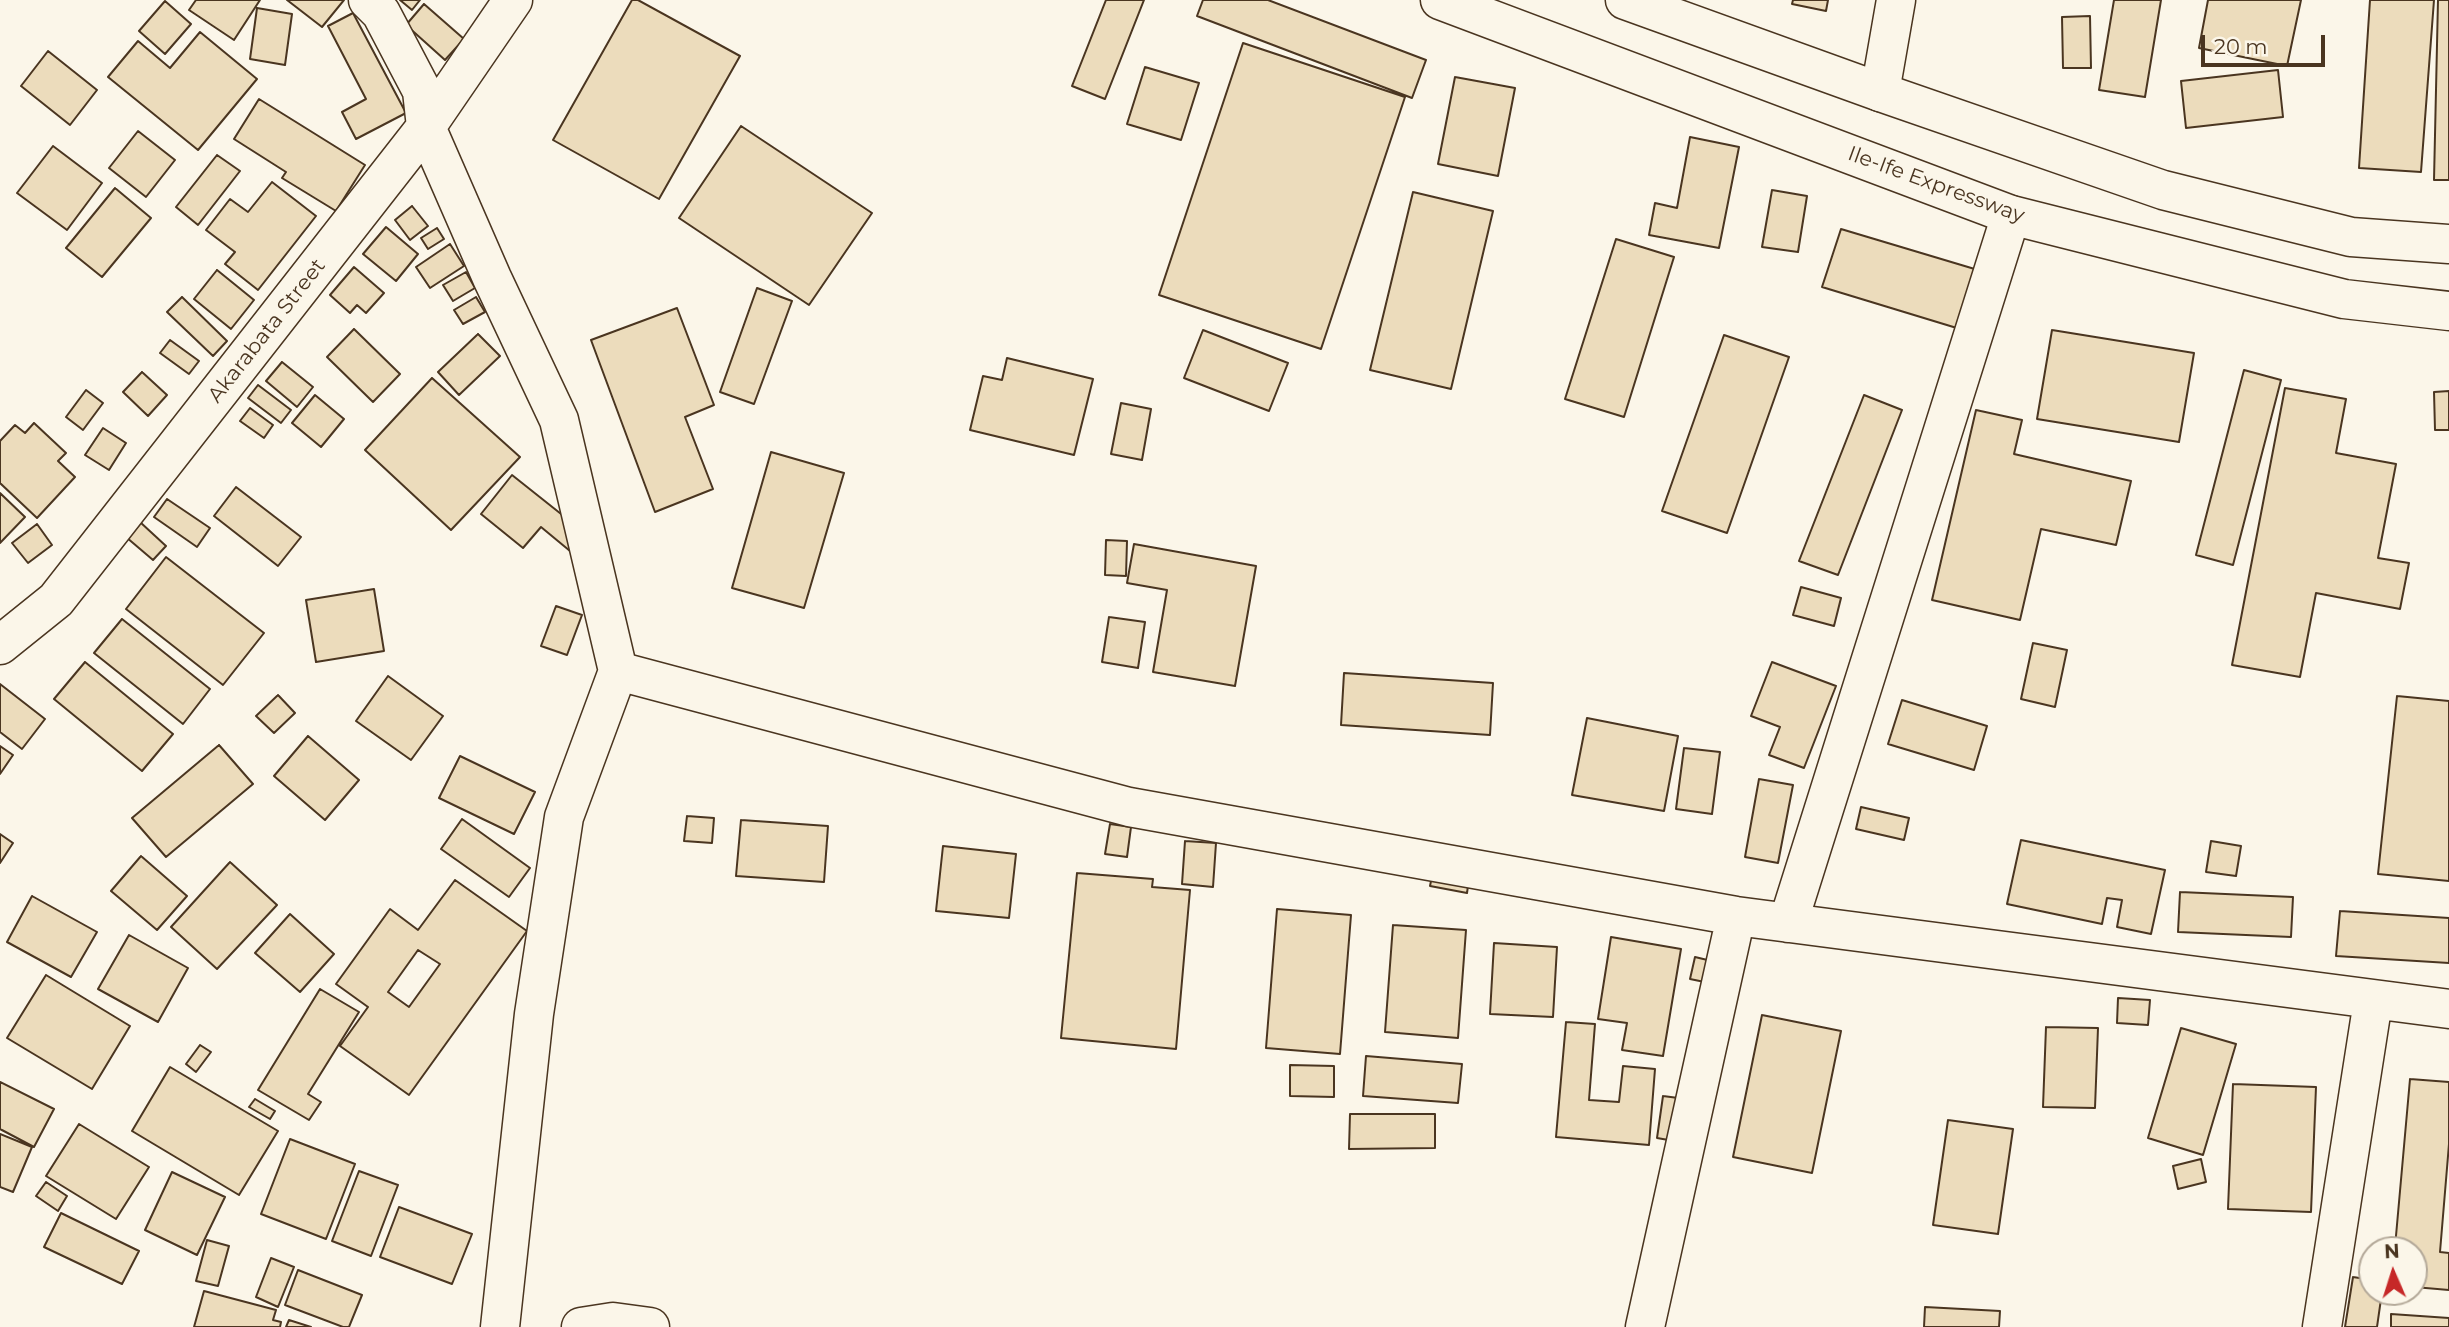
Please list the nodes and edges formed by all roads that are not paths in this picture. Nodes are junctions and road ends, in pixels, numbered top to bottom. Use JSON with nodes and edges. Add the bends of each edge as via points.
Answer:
{"nodes":[{"id":1,"x":368,"y":0,"type":"edge"},
{"id":2,"x":513,"y":0,"type":"edge"},
{"id":3,"x":1440,"y":0,"type":"edge"},
{"id":4,"x":1625,"y":0,"type":"edge"},
{"id":5,"x":1896,"y":0,"type":"edge"},
{"id":6,"x":1880,"y":92,"type":"junction"},
{"id":7,"x":426,"y":127,"type":"junction"},
{"id":8,"x":2011,"y":215,"type":"junction"},
{"id":9,"x":2449,"y":244,"type":"edge"},
{"id":10,"x":2449,"y":311,"type":"edge"},
{"id":11,"x":0,"y":645,"type":"edge"},
{"id":12,"x":618,"y":671,"type":"junction"},
{"id":13,"x":1736,"y":916,"type":"junction"},
{"id":14,"x":1788,"y":923,"type":"junction"},
{"id":15,"x":2373,"y":1001,"type":"junction"},
{"id":16,"x":2449,"y":1009,"type":"edge"},
{"id":17,"x":500,"y":1327,"type":"edge"},
{"id":18,"x":581,"y":1327,"type":"edge"},
{"id":19,"x":650,"y":1327,"type":"edge"},
{"id":20,"x":1645,"y":1327,"type":"edge"},
{"id":21,"x":2322,"y":1327,"type":"edge"}],
"edges":[{"from":1,"to":7,"type":"street","via":[[381,13],[422,91]]},
{"from":2,"to":7,"type":"street","name":"Akarabata Street"},
{"from":3,"to":8,"type":"street","name":"Ile-Ife Expressway"},
{"from":4,"to":6,"type":"street"},
{"from":5,"to":6,"type":"street"},
{"from":6,"to":9,"type":"street","via":[[2163,190],[2351,237]]},
{"from":7,"to":11,"type":"street","name":"Akarabata Street","via":[[56,600]]},
{"from":7,"to":12,"type":"street","via":[[559,420]]},
{"from":8,"to":10,"type":"street","name":"Ile-Ife Expressway","via":[[2344,299]]},
{"from":8,"to":14,"type":"street"},
{"from":12,"to":13,"type":"street","via":[[1129,807]]},
{"from":12,"to":17,"type":"street","via":[[564,817],[534,1014]]},
{"from":13,"to":14,"type":"street"},
{"from":13,"to":20,"type":"street"},
{"from":14,"to":15,"type":"street"},
{"from":15,"to":16,"type":"street"},
{"from":15,"to":21,"type":"street"},
{"from":18,"to":19,"type":"street","via":[[613,1322]]}]}
